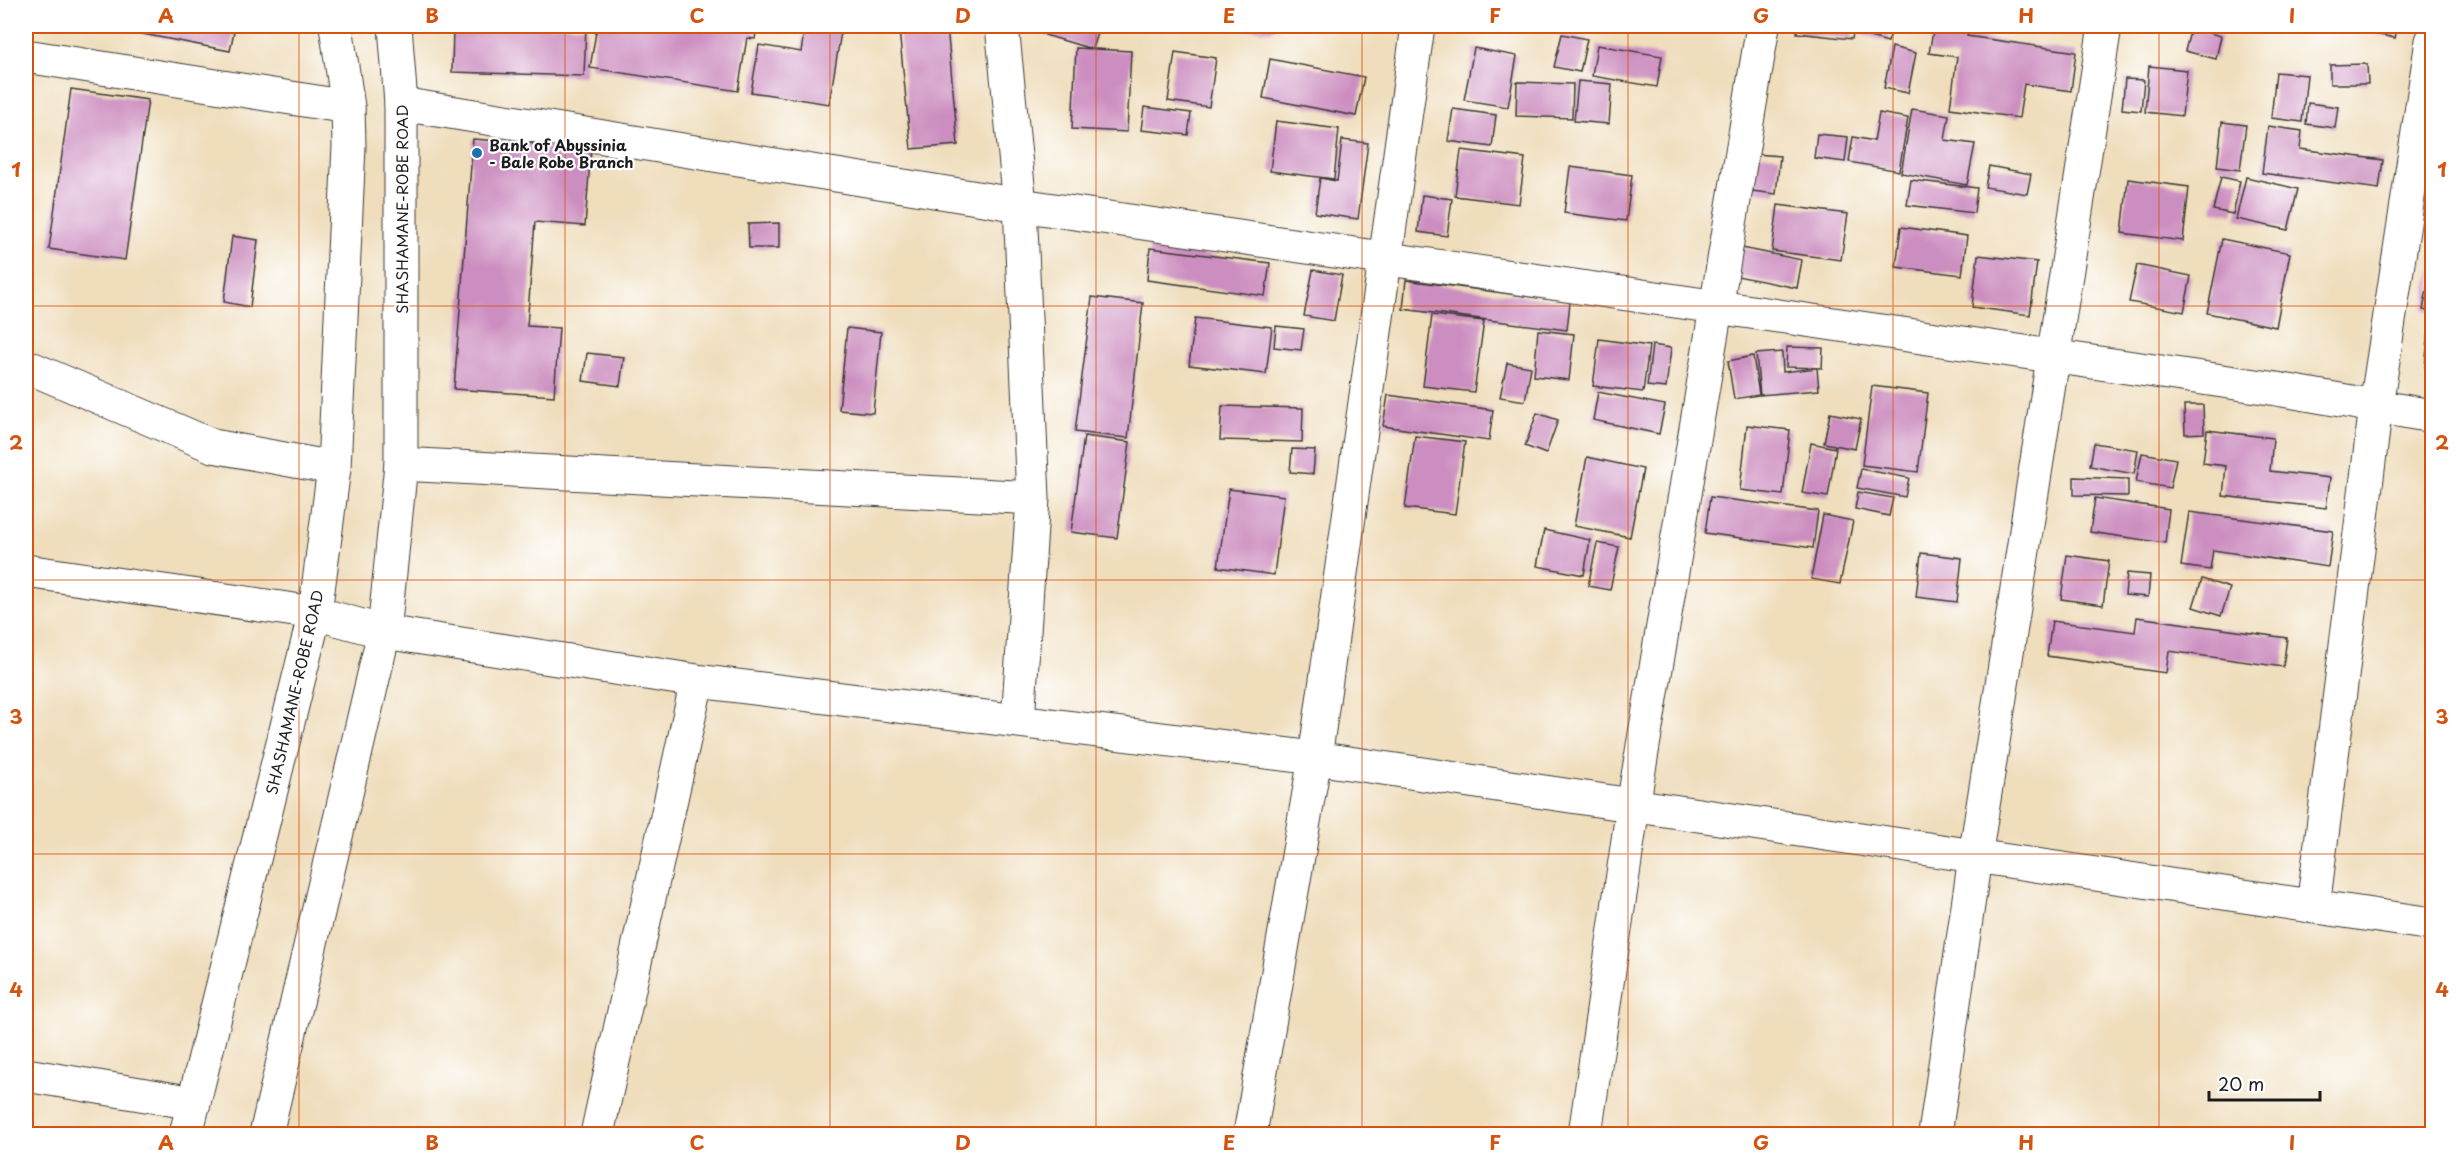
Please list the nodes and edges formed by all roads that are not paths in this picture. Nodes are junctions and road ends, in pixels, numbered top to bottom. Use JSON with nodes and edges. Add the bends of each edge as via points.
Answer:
{"nodes":[{"id":1,"x":336,"y":26,"type":"edge"},
{"id":2,"x":395,"y":26,"type":"edge"},
{"id":3,"x":1002,"y":26,"type":"edge"},
{"id":4,"x":1418,"y":26,"type":"edge"},
{"id":5,"x":1763,"y":26,"type":"edge"},
{"id":6,"x":2105,"y":26,"type":"edge"},
{"id":7,"x":2433,"y":41,"type":"edge"},
{"id":8,"x":26,"y":57,"type":"edge"},
{"id":9,"x":401,"y":104,"type":"junction"},
{"id":10,"x":348,"y":107,"type":"junction"},
{"id":11,"x":1020,"y":205,"type":"junction"},
{"id":12,"x":1385,"y":259,"type":"junction"},
{"id":13,"x":1717,"y":307,"type":"junction"},
{"id":14,"x":2053,"y":357,"type":"junction"},
{"id":15,"x":26,"y":366,"type":"edge"},
{"id":16,"x":2376,"y":406,"type":"junction"},
{"id":17,"x":2433,"y":416,"type":"edge"},
{"id":18,"x":401,"y":464,"type":"junction"},
{"id":19,"x":334,"y":468,"type":"junction"},
{"id":20,"x":1033,"y":498,"type":"junction"},
{"id":21,"x":26,"y":571,"type":"edge"},
{"id":22,"x":315,"y":613,"type":"junction"},
{"id":23,"x":384,"y":632,"type":"junction"},
{"id":24,"x":697,"y":681,"type":"junction"},
{"id":25,"x":1018,"y":721,"type":"junction"},
{"id":26,"x":1315,"y":758,"type":"junction"},
{"id":27,"x":1633,"y":806,"type":"junction"},
{"id":28,"x":1975,"y":857,"type":"junction"},
{"id":29,"x":2313,"y":907,"type":"junction"},
{"id":30,"x":2433,"y":924,"type":"edge"},
{"id":31,"x":26,"y":1075,"type":"edge"},
{"id":32,"x":194,"y":1102,"type":"junction"},
{"id":33,"x":186,"y":1134,"type":"edge"},
{"id":34,"x":266,"y":1134,"type":"edge"},
{"id":35,"x":597,"y":1134,"type":"edge"},
{"id":36,"x":1250,"y":1134,"type":"edge"},
{"id":37,"x":1585,"y":1134,"type":"edge"},
{"id":38,"x":1935,"y":1134,"type":"edge"}],
"edges":[{"from":1,"to":10,"type":"street","name":"SHASHAMANE-ROBE ROAD"},
{"from":2,"to":9,"type":"street","name":"SHASHAMANE-ROBE ROAD"},
{"from":3,"to":11,"type":"street"},
{"from":4,"to":12,"type":"street"},
{"from":5,"to":13,"type":"street"},
{"from":6,"to":14,"type":"street"},
{"from":7,"to":16,"type":"street"},
{"from":8,"to":10,"type":"street"},
{"from":9,"to":11,"type":"street"},
{"from":9,"to":18,"type":"street","name":"SHASHAMANE-ROBE ROAD"},
{"from":10,"to":19,"type":"street","name":"SHASHAMANE-ROBE ROAD"},
{"from":11,"to":12,"type":"street"},
{"from":11,"to":20,"type":"street"},
{"from":12,"to":13,"type":"street"},
{"from":12,"to":26,"type":"street"},
{"from":13,"to":14,"type":"street"},
{"from":13,"to":27,"type":"street"},
{"from":14,"to":16,"type":"street"},
{"from":14,"to":28,"type":"street"},
{"from":15,"to":19,"type":"street","via":[[213,446]]},
{"from":16,"to":17,"type":"street"},
{"from":16,"to":29,"type":"street"},
{"from":18,"to":20,"type":"street"},
{"from":18,"to":23,"type":"street","name":"SHASHAMANE-ROBE ROAD"},
{"from":19,"to":22,"type":"street","name":"SHASHAMANE-ROBE ROAD"},
{"from":20,"to":25,"type":"street"},
{"from":21,"to":22,"type":"street"},
{"from":22,"to":23,"type":"street"},
{"from":22,"to":32,"type":"street","name":"SHASHAMANE-ROBE ROAD"},
{"from":23,"to":24,"type":"street"},
{"from":23,"to":34,"type":"street","name":"SHASHAMANE-ROBE ROAD"},
{"from":24,"to":25,"type":"street"},
{"from":24,"to":35,"type":"street"},
{"from":25,"to":26,"type":"street"},
{"from":26,"to":27,"type":"street"},
{"from":26,"to":36,"type":"street"},
{"from":27,"to":28,"type":"street"},
{"from":27,"to":37,"type":"street"},
{"from":28,"to":29,"type":"street"},
{"from":28,"to":38,"type":"street"},
{"from":29,"to":30,"type":"street"},
{"from":31,"to":32,"type":"street"},
{"from":32,"to":33,"type":"street","name":"SHASHAMANE-ROBE ROAD"}]}
